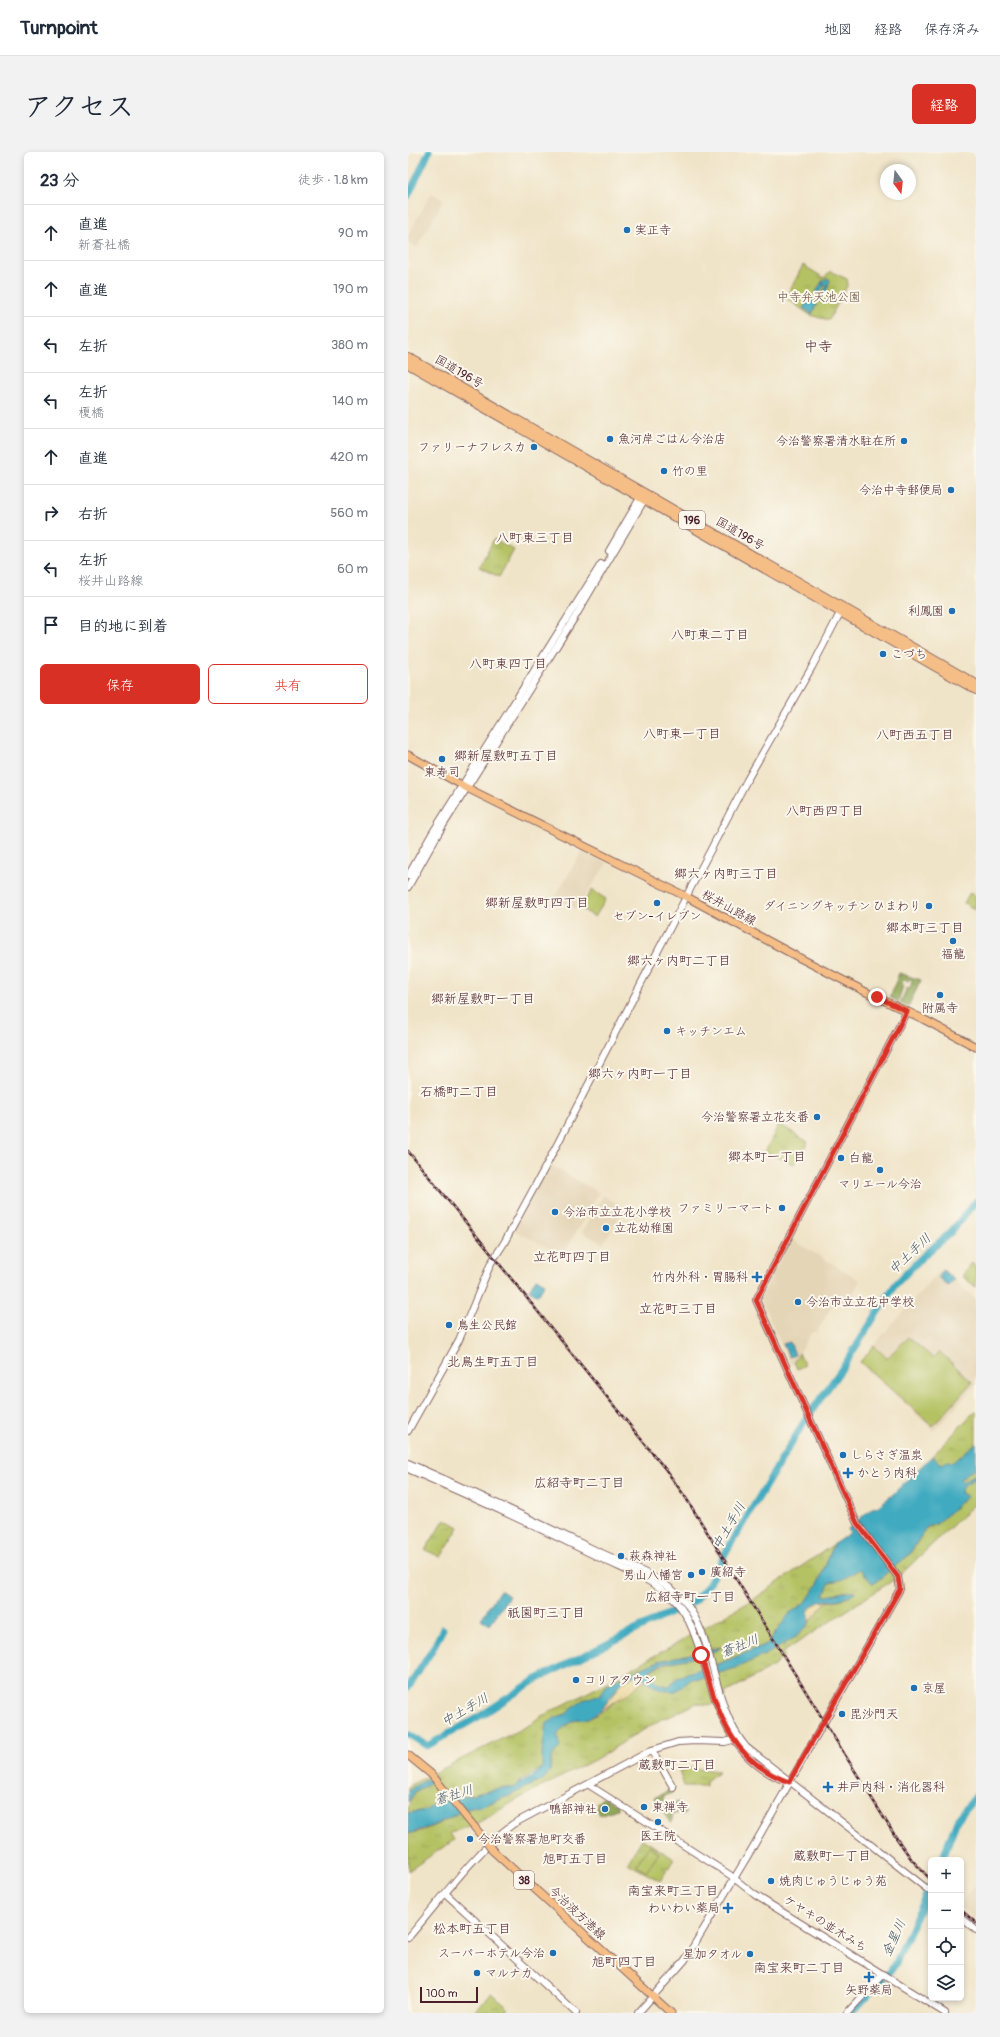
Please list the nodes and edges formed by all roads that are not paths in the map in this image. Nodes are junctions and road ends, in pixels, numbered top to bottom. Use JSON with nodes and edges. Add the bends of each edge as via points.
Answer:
{"nodes":[{"id":1,"x":408,"y":357,"type":"edge"},
{"id":2,"x":408,"y":364,"type":"edge"},
{"id":3,"x":644,"y":497,"type":"junction"},
{"id":4,"x":840,"y":613,"type":"junction"},
{"id":5,"x":976,"y":684,"type":"edge"},
{"id":6,"x":976,"y":690,"type":"edge"},
{"id":7,"x":408,"y":755,"type":"edge"},
{"id":8,"x":464,"y":787,"type":"junction"},
{"id":9,"x":408,"y":876,"type":"edge"},
{"id":10,"x":408,"y":887,"type":"edge"},
{"id":11,"x":687,"y":897,"type":"junction"},
{"id":12,"x":907,"y":1011,"type":"junction"},
{"id":13,"x":976,"y":1047,"type":"edge"},
{"id":14,"x":408,"y":1431,"type":"edge"},
{"id":15,"x":408,"y":1463,"type":"edge"},
{"id":16,"x":408,"y":1469,"type":"edge"},
{"id":17,"x":719,"y":1703,"type":"junction"},
{"id":18,"x":735,"y":1739,"type":"junction"},
{"id":19,"x":652,"y":1750,"type":"junction"},
{"id":20,"x":408,"y":1755,"type":"edge"},
{"id":21,"x":789,"y":1782,"type":"junction"},
{"id":22,"x":590,"y":1785,"type":"junction"},
{"id":23,"x":673,"y":1787,"type":"dead end"},
{"id":24,"x":734,"y":1879,"type":"junction"},
{"id":25,"x":928,"y":1890,"type":"edge"},
{"id":26,"x":446,"y":1894,"type":"junction"},
{"id":27,"x":964,"y":1920,"type":"edge"},
{"id":28,"x":976,"y":1930,"type":"edge"},
{"id":29,"x":408,"y":1938,"type":"edge"},
{"id":30,"x":883,"y":1974,"type":"junction"},
{"id":31,"x":652,"y":1996,"type":"junction"},
{"id":32,"x":576,"y":2013,"type":"edge"},
{"id":33,"x":638,"y":2013,"type":"edge"},
{"id":34,"x":671,"y":2013,"type":"edge"},
{"id":35,"x":847,"y":2013,"type":"edge"},
{"id":36,"x":945,"y":2013,"type":"edge"}],
"edges":[{"from":1,"to":3,"type":"highway","name":"国道196号","number":"196"},
{"from":2,"to":3,"type":"highway","name":"国道196号","number":"196"},
{"from":3,"to":4,"type":"highway","name":"国道196号","number":"196"},
{"from":3,"to":5,"type":"highway","name":"国道196号","number":"196"},
{"from":3,"to":8,"type":"street","via":[[575,617]]},
{"from":4,"to":6,"type":"highway","name":"国道196号","number":"196"},
{"from":4,"to":11,"type":"street","via":[[747,780]]},
{"from":7,"to":8,"type":"main road","name":"桜井山路線"},
{"from":8,"to":9,"type":"street"},
{"from":8,"to":10,"type":"street"},
{"from":8,"to":11,"type":"main road","name":"桜井山路線"},
{"from":11,"to":12,"type":"main road","name":"桜井山路線"},
{"from":11,"to":14,"type":"street","via":[[548,1162],[491,1263],[459,1340]]},
{"from":12,"to":13,"type":"main road","name":"桜井山路線"},
{"from":12,"to":21,"type":"street","via":[[756,1300],[857,1523],[898,1577],[900,1589]]},
{"from":15,"to":17,"type":"street","via":[[658,1580],[682,1599],[699,1625]]},
{"from":16,"to":17,"type":"street","via":[[550,1533],[655,1585],[671,1597],[693,1628]]},
{"from":17,"to":18,"type":"street","via":[[725,1726]]},
{"from":18,"to":19,"type":"street","via":[[725,1742],[678,1742]]},
{"from":18,"to":21,"type":"street","via":[[742,1752],[761,1767]]},
{"from":19,"to":22,"type":"street"},
{"from":19,"to":23,"type":"street"},
{"from":20,"to":31,"type":"main road","name":"今治波方港線","number":"38","bridge":true,"via":[[431,1774],[492,1850]]},
{"from":21,"to":24,"type":"street"},
{"from":21,"to":25,"type":"street"},
{"from":22,"to":24,"type":"street","name":"ケヤキの並木みち"},
{"from":22,"to":26,"type":"street","via":[[513,1824],[498,1835]]},
{"from":24,"to":30,"type":"street","name":"ケヤキの並木みち","via":[[755,1895]]},
{"from":24,"to":31,"type":"street","via":[[685,1960]]},
{"from":26,"to":29,"type":"street"},
{"from":26,"to":32,"type":"street"},
{"from":27,"to":28,"type":"street"},
{"from":30,"to":35,"type":"street"},
{"from":30,"to":36,"type":"street","name":"ケヤキの並木みち"},
{"from":31,"to":33,"type":"street"},
{"from":31,"to":34,"type":"main road","name":"今治波方港線","number":"38"}]}
